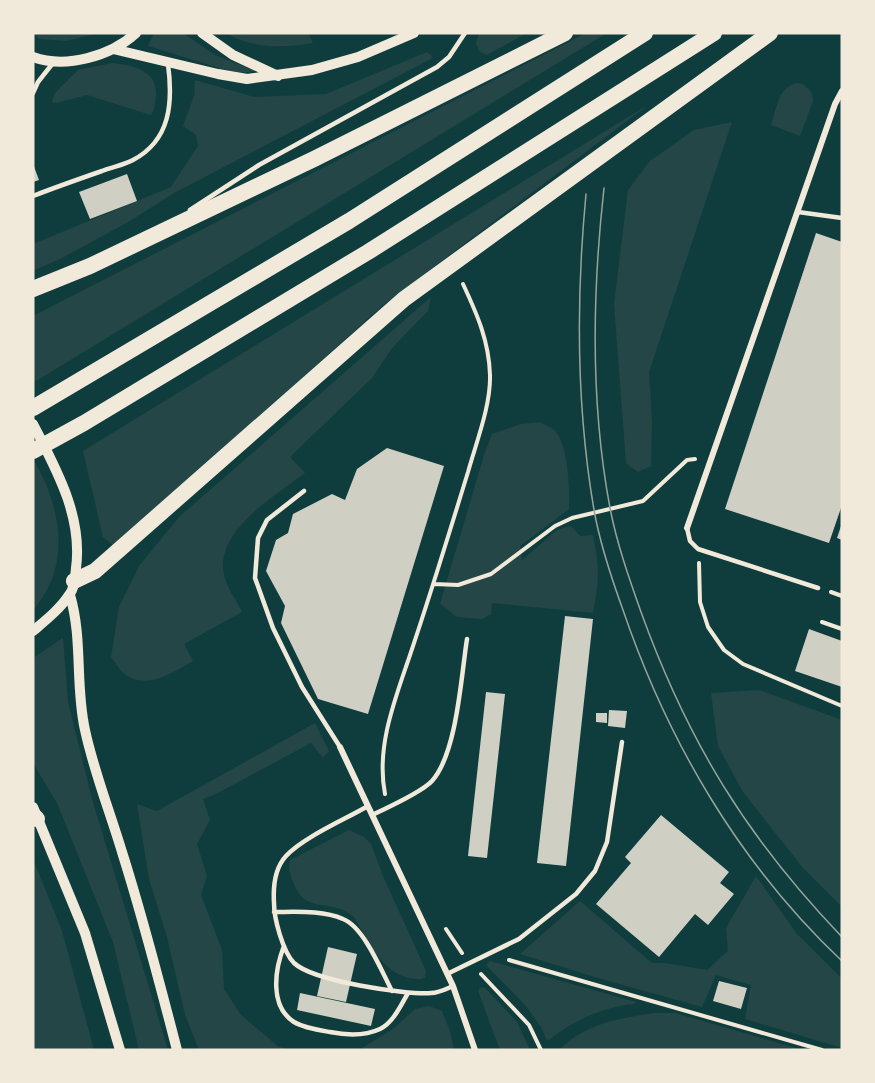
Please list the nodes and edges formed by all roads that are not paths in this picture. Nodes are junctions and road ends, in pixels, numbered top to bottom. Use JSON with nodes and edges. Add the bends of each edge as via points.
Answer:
{"nodes":[{"id":1,"x":136,"y":33,"type":"edge"},
{"id":2,"x":202,"y":33,"type":"edge"},
{"id":3,"x":414,"y":33,"type":"edge"},
{"id":4,"x":465,"y":33,"type":"edge"},
{"id":5,"x":565,"y":33,"type":"edge"},
{"id":6,"x":645,"y":33,"type":"edge"},
{"id":7,"x":714,"y":33,"type":"edge"},
{"id":8,"x":770,"y":33,"type":"edge"},
{"id":9,"x":113,"y":49,"type":"junction"},
{"id":10,"x":33,"y":57,"type":"edge"},
{"id":11,"x":54,"y":62,"type":"junction"},
{"id":12,"x":168,"y":62,"type":"junction"},
{"id":13,"x":278,"y":76,"type":"junction"},
{"id":14,"x":842,"y":91,"type":"edge"},
{"id":15,"x":33,"y":93,"type":"edge"},
{"id":16,"x":33,"y":196,"type":"edge"},
{"id":17,"x":798,"y":212,"type":"junction"},
{"id":18,"x":842,"y":218,"type":"edge"},
{"id":19,"x":138,"y":244,"type":"junction"},
{"id":20,"x":33,"y":290,"type":"edge"},
{"id":21,"x":33,"y":408,"type":"edge"},
{"id":22,"x":33,"y":424,"type":"edge"},
{"id":23,"x":33,"y":451,"type":"edge"},
{"id":24,"x":304,"y":491,"type":"dead end"},
{"id":25,"x":687,"y":528,"type":"joint"},
{"id":26,"x":72,"y":588,"type":"junction"},
{"id":27,"x":818,"y":588,"type":"dead end"},
{"id":28,"x":33,"y":631,"type":"edge"},
{"id":29,"x":467,"y":639,"type":"dead end"},
{"id":30,"x":622,"y":742,"type":"dead end"},
{"id":31,"x":340,"y":747,"type":"joint"},
{"id":32,"x":368,"y":806,"type":"junction"},
{"id":33,"x":34,"y":814,"type":"edge"},
{"id":34,"x":372,"y":815,"type":"junction"},
{"id":35,"x":274,"y":912,"type":"junction"},
{"id":36,"x":284,"y":946,"type":"junction"},
{"id":37,"x":447,"y":974,"type":"junction"},
{"id":38,"x":453,"y":986,"type":"junction"},
{"id":39,"x":392,"y":992,"type":"junction"},
{"id":40,"x":408,"y":993,"type":"junction"},
{"id":41,"x":120,"y":1050,"type":"edge"},
{"id":42,"x":177,"y":1050,"type":"edge"},
{"id":43,"x":475,"y":1050,"type":"edge"}],
"edges":[{"from":1,"to":9,"type":"street"},
{"from":2,"to":13,"type":"street","via":[[233,55]]},
{"from":3,"to":13,"type":"street","via":[[358,57]]},
{"from":4,"to":19,"type":"lane","via":[[437,67],[259,165]]},
{"from":5,"to":19,"type":"highway"},
{"from":6,"to":21,"type":"highway","via":[[349,221]]},
{"from":7,"to":23,"type":"highway","via":[[368,252]]},
{"from":8,"to":26,"type":"highway","via":[[404,300]]},
{"from":9,"to":11,"type":"street","via":[[86,59]]},
{"from":9,"to":12,"type":"street"},
{"from":10,"to":11,"type":"street"},
{"from":11,"to":15,"type":"lane"},
{"from":12,"to":13,"type":"street","via":[[247,79]]},
{"from":12,"to":16,"type":"lane","via":[[170,109],[166,125],[153,146],[133,160]]},
{"from":14,"to":17,"type":"street"},
{"from":17,"to":18,"type":"lane"},
{"from":17,"to":25,"type":"street"},
{"from":19,"to":20,"type":"highway"},
{"from":22,"to":26,"type":"street","via":[[57,471],[76,523],[78,555]]},
{"from":24,"to":31,"type":"lane","via":[[267,520],[258,538],[255,578],[273,628],[302,687]]},
{"from":25,"to":27,"type":"lane","via":[[690,541],[699,549]]},
{"from":26,"to":28,"type":"street","via":[[51,616]]},
{"from":26,"to":42,"type":"street","via":[[84,729],[139,907]]},
{"from":29,"to":34,"type":"lane","via":[[452,741],[442,767],[430,782]]},
{"from":30,"to":37,"type":"lane","via":[[607,843],[595,871],[576,894],[519,939]]},
{"from":31,"to":32,"type":"street"},
{"from":32,"to":34,"type":"street"},
{"from":32,"to":35,"type":"lane","via":[[285,856],[273,886]]},
{"from":33,"to":41,"type":"street","via":[[85,933]]},
{"from":34,"to":37,"type":"street"},
{"from":35,"to":36,"type":"lane"},
{"from":35,"to":39,"type":"lane","via":[[345,919],[356,928]]},
{"from":36,"to":39,"type":"lane","via":[[294,963],[313,974]]},
{"from":36,"to":40,"type":"lane","via":[[276,977],[278,998],[282,1012],[295,1023],[337,1033],[364,1034],[381,1029],[394,1017]]},
{"from":37,"to":38,"type":"street"},
{"from":38,"to":40,"type":"lane","via":[[434,993]]},
{"from":38,"to":43,"type":"street"},
{"from":39,"to":40,"type":"lane"}]}
